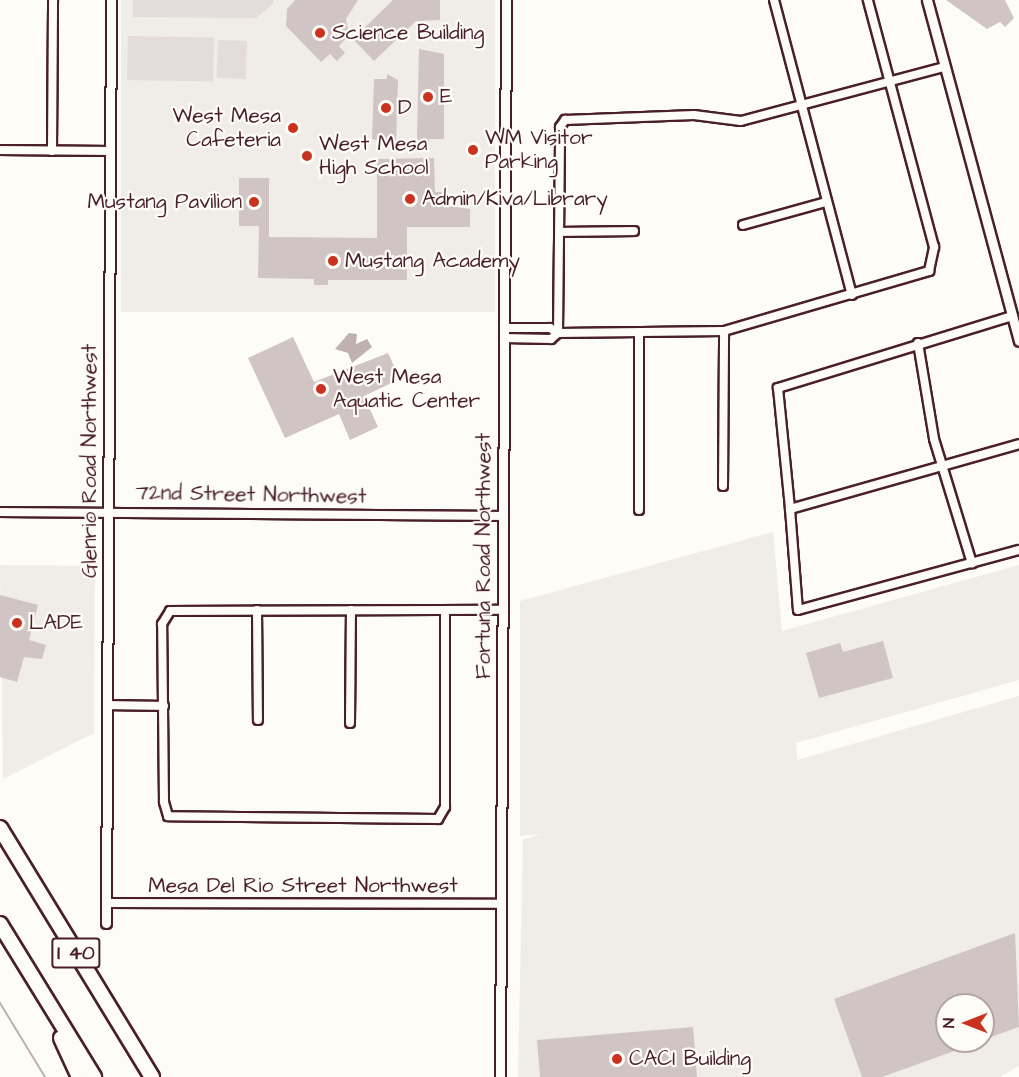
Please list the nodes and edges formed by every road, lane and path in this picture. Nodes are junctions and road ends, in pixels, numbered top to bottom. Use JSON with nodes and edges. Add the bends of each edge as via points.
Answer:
{"nodes":[{"id":1,"x":53,"y":0,"type":"edge"},
{"id":2,"x":111,"y":0,"type":"edge"},
{"id":3,"x":506,"y":0,"type":"edge"},
{"id":4,"x":774,"y":0,"type":"edge"},
{"id":5,"x":868,"y":0,"type":"edge"},
{"id":6,"x":927,"y":0,"type":"edge"},
{"id":7,"x":944,"y":68,"type":"junction"},
{"id":8,"x":889,"y":80,"type":"junction"},
{"id":9,"x":800,"y":105,"type":"junction"},
{"id":10,"x":0,"y":150,"type":"edge"},
{"id":11,"x":52,"y":150,"type":"junction"},
{"id":12,"x":109,"y":151,"type":"junction"},
{"id":13,"x":826,"y":202,"type":"junction"},
{"id":14,"x":743,"y":225,"type":"dead end"},
{"id":15,"x":634,"y":231,"type":"dead end"},
{"id":16,"x":560,"y":232,"type":"junction"},
{"id":17,"x":852,"y":295,"type":"junction"},
{"id":18,"x":1012,"y":315,"type":"junction"},
{"id":19,"x":724,"y":331,"type":"junction"},
{"id":20,"x":504,"y":333,"type":"junction"},
{"id":21,"x":558,"y":333,"type":"junction"},
{"id":22,"x":639,"y":333,"type":"junction"},
{"id":23,"x":1019,"y":340,"type":"edge"},
{"id":24,"x":918,"y":343,"type":"junction"},
{"id":25,"x":1019,"y":444,"type":"edge"},
{"id":26,"x":944,"y":465,"type":"junction"},
{"id":27,"x":723,"y":486,"type":"dead end"},
{"id":28,"x":790,"y":509,"type":"junction"},
{"id":29,"x":639,"y":510,"type":"dead end"},
{"id":30,"x":0,"y":512,"type":"edge"},
{"id":31,"x":107,"y":512,"type":"junction"},
{"id":32,"x":502,"y":516,"type":"junction"},
{"id":33,"x":1019,"y":550,"type":"edge"},
{"id":34,"x":972,"y":563,"type":"junction"},
{"id":35,"x":257,"y":610,"type":"junction"},
{"id":36,"x":351,"y":610,"type":"junction"},
{"id":37,"x":445,"y":610,"type":"junction"},
{"id":38,"x":502,"y":610,"type":"junction"},
{"id":39,"x":107,"y":705,"type":"junction"},
{"id":40,"x":164,"y":706,"type":"junction"},
{"id":41,"x":258,"y":720,"type":"dead end"},
{"id":42,"x":350,"y":723,"type":"dead end"},
{"id":43,"x":0,"y":828,"type":"edge"},
{"id":44,"x":106,"y":903,"type":"junction"},
{"id":45,"x":500,"y":904,"type":"junction"},
{"id":46,"x":106,"y":923,"type":"dead end"},
{"id":47,"x":0,"y":924,"type":"edge"},
{"id":48,"x":38,"y":987,"type":"junction"},
{"id":49,"x":79,"y":1077,"type":"edge"},
{"id":50,"x":94,"y":1077,"type":"edge"},
{"id":51,"x":153,"y":1077,"type":"edge"},
{"id":52,"x":500,"y":1077,"type":"edge"}],
"edges":[{"from":1,"to":11,"type":"street"},
{"from":2,"to":12,"type":"street","name":"Glenrio Road Northwest"},
{"from":3,"to":20,"type":"street","name":"Fortuna Road Northwest"},
{"from":4,"to":9,"type":"street"},
{"from":5,"to":8,"type":"street"},
{"from":6,"to":7,"type":"street"},
{"from":7,"to":8,"type":"street"},
{"from":7,"to":18,"type":"street"},
{"from":8,"to":9,"type":"street"},
{"from":8,"to":17,"type":"street","via":[[934,262],[923,276]]},
{"from":9,"to":13,"type":"street"},
{"from":9,"to":16,"type":"street","via":[[741,121],[694,115],[565,120],[560,127]]},
{"from":10,"to":11,"type":"street"},
{"from":11,"to":12,"type":"street"},
{"from":12,"to":31,"type":"street","name":"Glenrio Road Northwest"},
{"from":13,"to":14,"type":"street"},
{"from":13,"to":17,"type":"street"},
{"from":15,"to":16,"type":"street"},
{"from":16,"to":21,"type":"street"},
{"from":17,"to":19,"type":"street"},
{"from":18,"to":23,"type":"street"},
{"from":18,"to":24,"type":"street"},
{"from":19,"to":22,"type":"street"},
{"from":19,"to":27,"type":"street"},
{"from":20,"to":21,"type":"street","via":[[550,328]]},
{"from":20,"to":32,"type":"street","name":"Fortuna Road Northwest"},
{"from":21,"to":22,"type":"street"},
{"from":22,"to":29,"type":"street"},
{"from":24,"to":26,"type":"street","via":[[934,439]]},
{"from":24,"to":28,"type":"street","via":[[778,388]]},
{"from":25,"to":26,"type":"street"},
{"from":26,"to":28,"type":"street"},
{"from":26,"to":34,"type":"street"},
{"from":28,"to":34,"type":"street","via":[[798,610]]},
{"from":30,"to":31,"type":"street","name":"72nd Street Northwest"},
{"from":31,"to":32,"type":"street","name":"72nd Street Northwest"},
{"from":31,"to":39,"type":"street","name":"Glenrio Road Northwest"},
{"from":32,"to":38,"type":"street","name":"Fortuna Road Northwest"},
{"from":33,"to":34,"type":"street"},
{"from":35,"to":36,"type":"street"},
{"from":35,"to":40,"type":"street","via":[[170,611],[162,624]]},
{"from":35,"to":41,"type":"street"},
{"from":36,"to":37,"type":"street"},
{"from":36,"to":42,"type":"street"},
{"from":37,"to":38,"type":"street"},
{"from":37,"to":40,"type":"street","via":[[445,807],[438,819],[168,816],[164,802]]},
{"from":38,"to":45,"type":"street","name":"Fortuna Road Northwest"},
{"from":39,"to":40,"type":"street"},
{"from":39,"to":44,"type":"street","name":"Glenrio Road Northwest"},
{"from":43,"to":51,"type":"highway","number":"I 40"},
{"from":44,"to":45,"type":"street","name":"Mesa Del Rio Street Northwest"},
{"from":44,"to":46,"type":"street","name":"Glenrio Road Northwest"},
{"from":45,"to":52,"type":"street","name":"Fortuna Road Northwest"},
{"from":47,"to":48,"type":"highway","number":"I 40"},
{"from":48,"to":49,"type":"highway"},
{"from":48,"to":50,"type":"highway","number":"I 40"}]}
